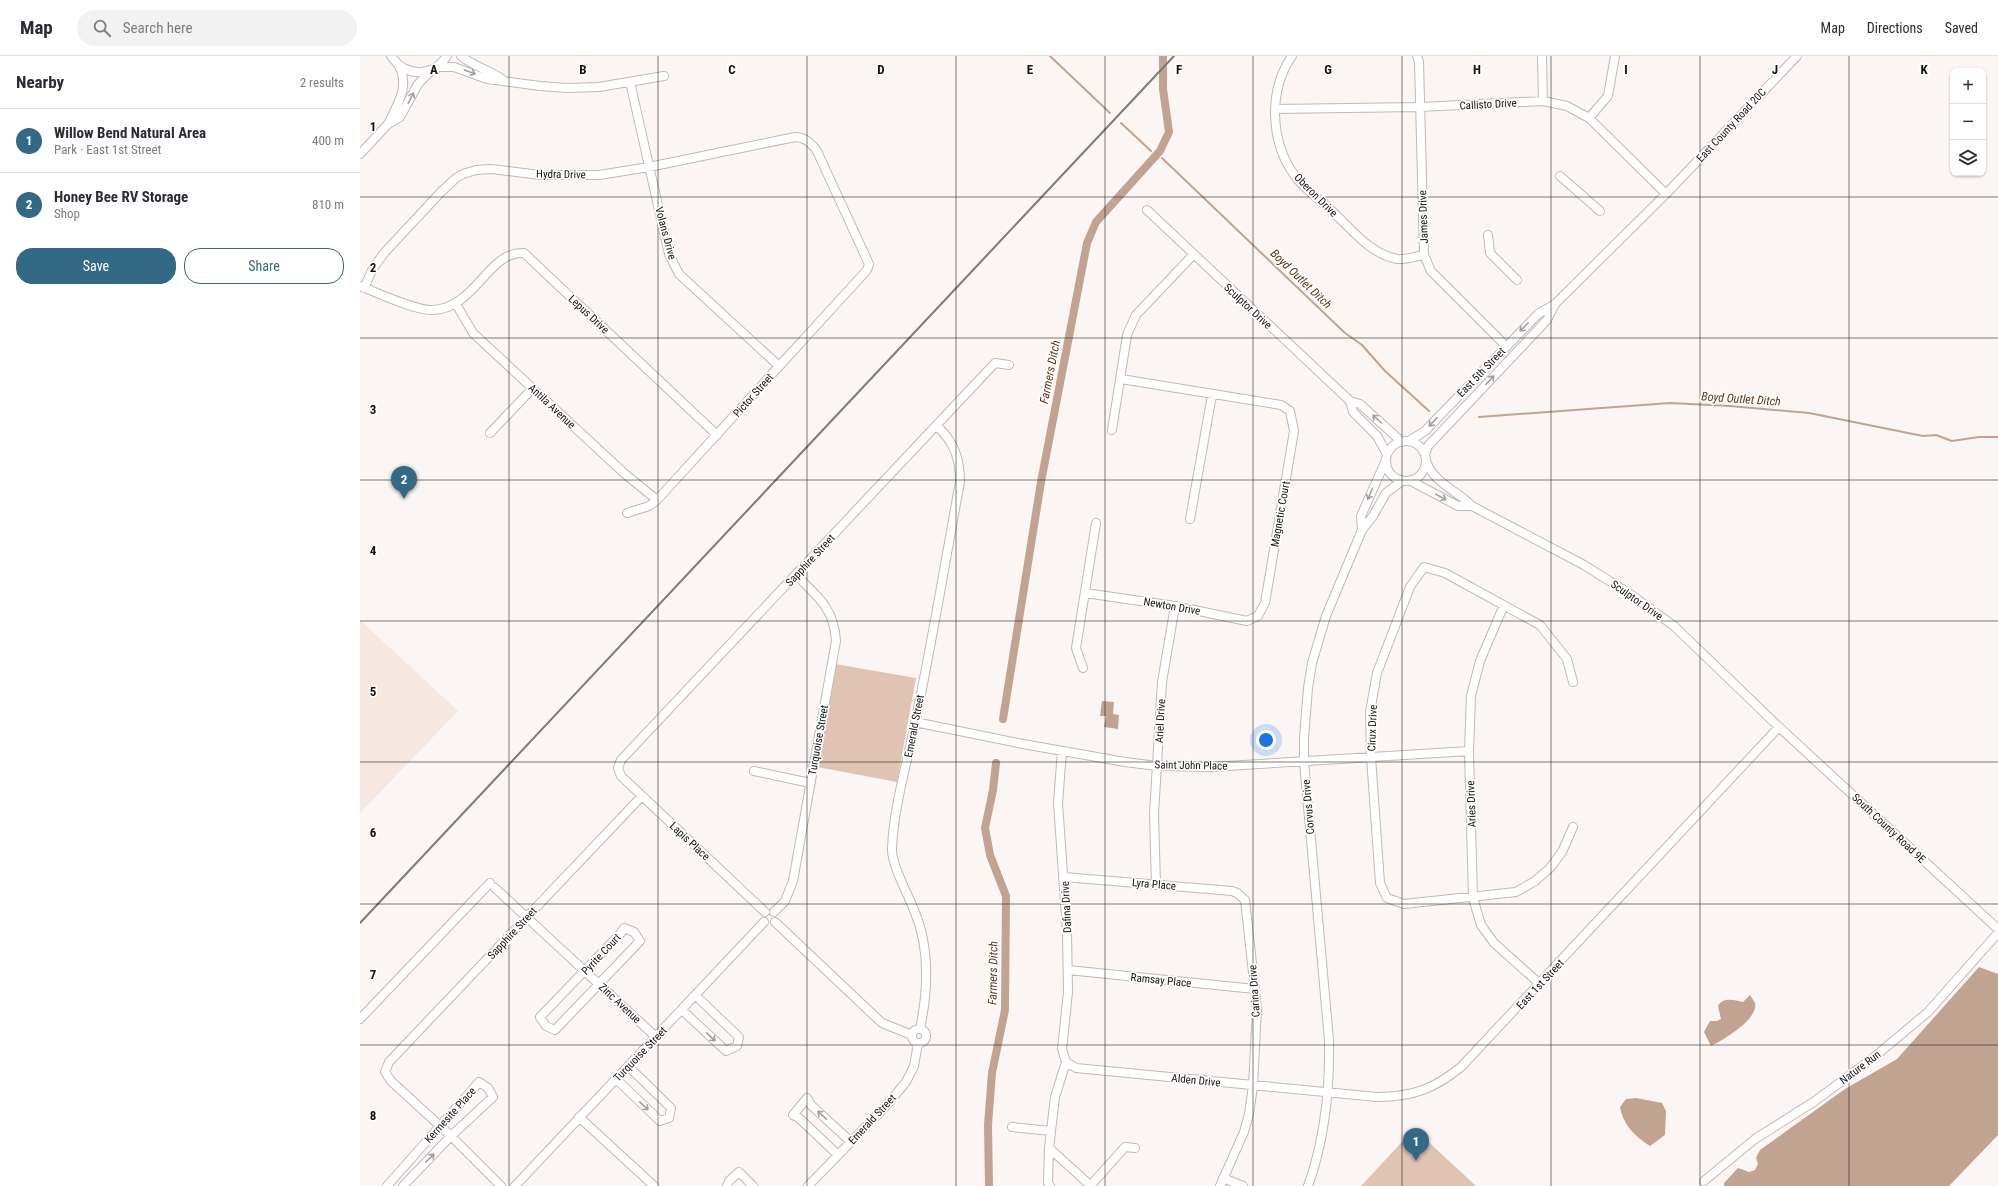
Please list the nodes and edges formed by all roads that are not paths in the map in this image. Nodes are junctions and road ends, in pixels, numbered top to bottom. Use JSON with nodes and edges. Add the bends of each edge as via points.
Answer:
{"nodes":[{"id":1,"x":391,"y":56,"type":"edge"},
{"id":2,"x":447,"y":56,"type":"edge"},
{"id":3,"x":461,"y":56,"type":"edge"},
{"id":4,"x":1292,"y":56,"type":"edge"},
{"id":5,"x":1417,"y":56,"type":"edge"},
{"id":6,"x":1542,"y":56,"type":"edge"},
{"id":7,"x":1615,"y":56,"type":"edge"},
{"id":8,"x":1796,"y":56,"type":"edge"},
{"id":9,"x":399,"y":66,"type":"junction"},
{"id":10,"x":435,"y":69,"type":"junction"},
{"id":11,"x":664,"y":76,"type":"dead end"},
{"id":12,"x":503,"y":80,"type":"junction"},
{"id":13,"x":630,"y":82,"type":"junction"},
{"id":14,"x":1543,"y":101,"type":"junction"},
{"id":15,"x":1420,"y":107,"type":"junction"},
{"id":16,"x":1275,"y":109,"type":"junction"},
{"id":17,"x":1589,"y":118,"type":"junction"},
{"id":18,"x":388,"y":124,"type":"junction"},
{"id":19,"x":360,"y":154,"type":"edge"},
{"id":20,"x":649,"y":167,"type":"junction"},
{"id":21,"x":1560,"y":176,"type":"dead end"},
{"id":22,"x":1666,"y":194,"type":"junction"},
{"id":23,"x":1147,"y":210,"type":"dead end"},
{"id":24,"x":1600,"y":212,"type":"dead end"},
{"id":25,"x":1488,"y":235,"type":"dead end"},
{"id":26,"x":1194,"y":254,"type":"junction"},
{"id":27,"x":1424,"y":255,"type":"junction"},
{"id":28,"x":870,"y":264,"type":"joint"},
{"id":29,"x":1517,"y":280,"type":"dead end"},
{"id":30,"x":362,"y":287,"type":"edge"},
{"id":31,"x":456,"y":304,"type":"junction"},
{"id":32,"x":1555,"y":304,"type":"junction"},
{"id":33,"x":1506,"y":346,"type":"junction"},
{"id":34,"x":1009,"y":365,"type":"dead end"},
{"id":35,"x":779,"y":366,"type":"junction"},
{"id":36,"x":1121,"y":379,"type":"junction"},
{"id":37,"x":532,"y":388,"type":"junction"},
{"id":38,"x":1212,"y":395,"type":"junction"},
{"id":39,"x":1350,"y":401,"type":"junction"},
{"id":40,"x":937,"y":426,"type":"junction"},
{"id":41,"x":1112,"y":430,"type":"dead end"},
{"id":42,"x":490,"y":433,"type":"dead end"},
{"id":43,"x":717,"y":435,"type":"junction"},
{"id":44,"x":1406,"y":441,"type":"junction"},
{"id":45,"x":1386,"y":457,"type":"junction"},
{"id":46,"x":1425,"y":457,"type":"junction"},
{"id":47,"x":1402,"y":481,"type":"junction"},
{"id":48,"x":1411,"y":481,"type":"junction"},
{"id":49,"x":657,"y":500,"type":"junction"},
{"id":50,"x":1472,"y":506,"type":"junction"},
{"id":51,"x":627,"y":513,"type":"dead end"},
{"id":52,"x":1190,"y":519,"type":"dead end"},
{"id":53,"x":1096,"y":523,"type":"dead end"},
{"id":54,"x":1362,"y":530,"type":"junction"},
{"id":55,"x":796,"y":575,"type":"junction"},
{"id":56,"x":1084,"y":593,"type":"junction"},
{"id":57,"x":1504,"y":605,"type":"junction"},
{"id":58,"x":1175,"y":606,"type":"junction"},
{"id":59,"x":1258,"y":616,"type":"joint"},
{"id":60,"x":1083,"y":668,"type":"dead end"},
{"id":61,"x":1573,"y":682,"type":"dead end"},
{"id":62,"x":916,"y":722,"type":"junction"},
{"id":63,"x":1779,"y":727,"type":"junction"},
{"id":64,"x":1062,"y":751,"type":"junction"},
{"id":65,"x":1469,"y":751,"type":"junction"},
{"id":66,"x":1370,"y":757,"type":"junction"},
{"id":67,"x":1304,"y":762,"type":"junction"},
{"id":68,"x":1157,"y":766,"type":"junction"},
{"id":69,"x":618,"y":768,"type":"joint"},
{"id":70,"x":754,"y":771,"type":"dead end"},
{"id":71,"x":810,"y":783,"type":"junction"},
{"id":72,"x":642,"y":796,"type":"junction"},
{"id":73,"x":1573,"y":827,"type":"dead end"},
{"id":74,"x":1064,"y":877,"type":"junction"},
{"id":75,"x":1156,"y":885,"type":"junction"},
{"id":76,"x":1242,"y":896,"type":"joint"},
{"id":77,"x":1474,"y":898,"type":"junction"},
{"id":78,"x":765,"y":912,"type":"junction"},
{"id":79,"x":774,"y":912,"type":"junction"},
{"id":80,"x":526,"y":918,"type":"junction"},
{"id":81,"x":764,"y":922,"type":"junction"},
{"id":82,"x":775,"y":922,"type":"junction"},
{"id":83,"x":1998,"y":929,"type":"edge"},
{"id":84,"x":1998,"y":933,"type":"edge"},
{"id":85,"x":1068,"y":970,"type":"junction"},
{"id":86,"x":585,"y":971,"type":"junction"},
{"id":87,"x":599,"y":984,"type":"junction"},
{"id":88,"x":1540,"y":984,"type":"junction"},
{"id":89,"x":1255,"y":989,"type":"junction"},
{"id":90,"x":696,"y":996,"type":"junction"},
{"id":91,"x":682,"y":1010,"type":"junction"},
{"id":92,"x":360,"y":1019,"type":"edge"},
{"id":93,"x":920,"y":1029,"type":"junction"},
{"id":94,"x":912,"y":1035,"type":"junction"},
{"id":95,"x":656,"y":1037,"type":"junction"},
{"id":96,"x":918,"y":1043,"type":"junction"},
{"id":97,"x":1066,"y":1062,"type":"junction"},
{"id":98,"x":628,"y":1066,"type":"junction"},
{"id":99,"x":616,"y":1079,"type":"junction"},
{"id":100,"x":1253,"y":1086,"type":"junction"},
{"id":101,"x":1328,"y":1093,"type":"junction"},
{"id":102,"x":579,"y":1117,"type":"junction"},
{"id":103,"x":440,"y":1126,"type":"junction"},
{"id":104,"x":1012,"y":1127,"type":"dead end"},
{"id":105,"x":1051,"y":1131,"type":"junction"},
{"id":106,"x":451,"y":1136,"type":"junction"},
{"id":107,"x":851,"y":1142,"type":"junction"},
{"id":108,"x":1050,"y":1148,"type":"junction"},
{"id":109,"x":1134,"y":1148,"type":"dead end"},
{"id":110,"x":838,"y":1155,"type":"junction"},
{"id":111,"x":1224,"y":1178,"type":"junction"},
{"id":112,"x":1704,"y":1181,"type":"dead end"},
{"id":113,"x":812,"y":1185,"type":"edge"},
{"id":114,"x":387,"y":1186,"type":"edge"},
{"id":115,"x":403,"y":1186,"type":"edge"},
{"id":116,"x":501,"y":1186,"type":"edge"},
{"id":117,"x":515,"y":1186,"type":"edge"},
{"id":118,"x":654,"y":1186,"type":"edge"},
{"id":119,"x":727,"y":1186,"type":"edge"},
{"id":120,"x":753,"y":1186,"type":"edge"},
{"id":121,"x":1050,"y":1186,"type":"edge"},
{"id":122,"x":1090,"y":1186,"type":"edge"},
{"id":123,"x":1220,"y":1186,"type":"edge"},
{"id":124,"x":1243,"y":1186,"type":"edge"},
{"id":125,"x":1308,"y":1186,"type":"edge"}],
"edges":[{"from":1,"to":9,"type":"street"},
{"from":2,"to":10,"type":"street"},
{"from":3,"to":12,"type":"street","via":[[468,62],[490,70]]},
{"from":4,"to":16,"type":"street","name":"Oberon Drive","via":[[1280,79]]},
{"from":5,"to":15,"type":"street","name":"James Drive"},
{"from":6,"to":14,"type":"street"},
{"from":7,"to":17,"type":"street","via":[[1608,96]]},
{"from":8,"to":22,"type":"street","name":"East County Road 20C"},
{"from":9,"to":10,"type":"street","via":[[415,73]]},
{"from":9,"to":18,"type":"street","via":[[405,80]]},
{"from":10,"to":12,"type":"street","one_way":true,"via":[[454,67],[487,79]]},
{"from":18,"to":10,"type":"street","one_way":true,"via":[[400,117],[418,84],[424,76]]},
{"from":11,"to":13,"type":"street"},
{"from":12,"to":13,"type":"street","via":[[567,88],[599,87]]},
{"from":13,"to":20,"type":"street","name":"Volans Drive"},
{"from":14,"to":15,"type":"street","name":"Callisto Drive"},
{"from":14,"to":17,"type":"street","name":"Callisto Drive","via":[[1567,106]]},
{"from":15,"to":16,"type":"street","name":"Callisto Drive"},
{"from":15,"to":27,"type":"street","name":"James Drive"},
{"from":16,"to":27,"type":"street","name":"Oberon Drive","via":[[1276,133],[1282,155],[1295,176],[1372,249],[1398,259]]},
{"from":17,"to":22,"type":"street","name":"Callisto Drive"},
{"from":18,"to":19,"type":"street"},
{"from":20,"to":28,"type":"street","name":"Hydra Drive","via":[[800,137],[809,141],[816,149]]},
{"from":20,"to":30,"type":"street","name":"Hydra Drive","via":[[599,175],[540,175],[492,169],[463,174],[441,192],[385,252]]},
{"from":20,"to":35,"type":"street","name":"Volans Drive","via":[[669,254],[679,274]]},
{"from":21,"to":24,"type":"street"},
{"from":22,"to":32,"type":"street","name":"East 5th Street"},
{"from":23,"to":26,"type":"street","name":"Sculptor Drive"},
{"from":25,"to":29,"type":"street","via":[[1490,253]]},
{"from":26,"to":36,"type":"street","via":[[1136,315],[1127,335]]},
{"from":26,"to":39,"type":"street","name":"Sculptor Drive"},
{"from":27,"to":33,"type":"street","name":"James Drive","via":[[1431,271]]},
{"from":28,"to":35,"type":"street","name":"Pictor Street"},
{"from":30,"to":31,"type":"street","via":[[418,308],[430,310]]},
{"from":31,"to":37,"type":"street","name":"Antila Avenue","via":[[473,333]]},
{"from":31,"to":43,"type":"street","name":"Lepus Drive","via":[[502,258],[514,253],[524,253]]},
{"from":32,"to":33,"type":"street","name":"East 5th Street","one_way":true,"via":[[1538,314]]},
{"from":46,"to":32,"type":"street","name":"East 5th Street","one_way":true,"via":[[1428,446],[1547,320]]},
{"from":33,"to":44,"type":"street","name":"East 5th Street","one_way":true,"via":[[1425,431]]},
{"from":34,"to":40,"type":"street","name":"Sapphire Street","via":[[994,363]]},
{"from":35,"to":43,"type":"street","name":"Pictor Street"},
{"from":36,"to":38,"type":"street"},
{"from":36,"to":41,"type":"street"},
{"from":37,"to":42,"type":"street"},
{"from":37,"to":49,"type":"street","name":"Antila Avenue"},
{"from":38,"to":52,"type":"street"},
{"from":38,"to":59,"type":"street","name":"Magnetic Court","via":[[1281,405],[1290,411],[1294,431],[1265,603]]},
{"from":44,"to":39,"type":"street","name":"Sculptor Drive","one_way":true,"via":[[1360,404]]},
{"from":39,"to":45,"type":"street","name":"Sculptor Drive","via":[[1353,412],[1377,436]]},
{"from":40,"to":55,"type":"street","name":"Sapphire Street"},
{"from":40,"to":62,"type":"street","name":"Emerald Street","via":[[948,436],[956,453],[960,467],[960,482]]},
{"from":43,"to":49,"type":"street","name":"Pictor Street"},
{"from":44,"to":45,"type":"street","via":[[1396,444]]},
{"from":44,"to":46,"type":"street","via":[[1416,444]]},
{"from":45,"to":47,"type":"street","via":[[1388,471]]},
{"from":45,"to":54,"type":"street","name":"Corvus Drive","one_way":true,"via":[[1361,516]]},
{"from":46,"to":48,"type":"street","via":[[1422,473]]},
{"from":46,"to":50,"type":"street","name":"Sculptor Drive","via":[[1429,469],[1438,481],[1462,496]]},
{"from":47,"to":48,"type":"street"},
{"from":47,"to":54,"type":"street","name":"Corvus Drive","via":[[1386,493]]},
{"from":48,"to":50,"type":"street","name":"Sculptor Drive","one_way":true,"via":[[1458,506]]},
{"from":49,"to":51,"type":"street","name":"Pictor Street","via":[[649,506]]},
{"from":50,"to":63,"type":"street","name":"Sculptor Drive","via":[[1584,565],[1652,610],[1674,626]]},
{"from":53,"to":56,"type":"street"},
{"from":54,"to":67,"type":"street","name":"Corvus Drive","via":[[1326,616],[1312,663],[1305,713]]},
{"from":55,"to":69,"type":"street","name":"Sapphire Street","via":[[621,760]]},
{"from":55,"to":71,"type":"street","name":"Turquoise Street","via":[[824,603],[835,626],[836,641]]},
{"from":56,"to":58,"type":"street","name":"Newton Drive"},
{"from":56,"to":60,"type":"street","via":[[1076,648]]},
{"from":57,"to":61,"type":"street","via":[[1540,625],[1567,659]]},
{"from":57,"to":65,"type":"street","name":"Aries Drive","via":[[1480,661],[1471,696]]},
{"from":57,"to":66,"type":"street","name":"Cirux Drive","via":[[1445,573],[1424,567],[1410,588],[1377,673],[1370,712]]},
{"from":58,"to":59,"type":"street","name":"Newton Drive","via":[[1247,621]]},
{"from":58,"to":68,"type":"street","name":"Ariel Drive","via":[[1162,682]]},
{"from":62,"to":64,"type":"street","name":"Saint John Place"},
{"from":62,"to":93,"type":"street","name":"Emerald Street","via":[[896,813],[892,850],[900,878],[915,911],[924,946],[926,980]]},
{"from":63,"to":83,"type":"street","name":"South County Road 9E"},
{"from":63,"to":88,"type":"street","name":"East 1st Street"},
{"from":64,"to":68,"type":"street","name":"Saint John Place"},
{"from":64,"to":74,"type":"street","name":"Dafina Drive","via":[[1058,803]]},
{"from":65,"to":66,"type":"street","name":"Saint John Place"},
{"from":65,"to":77,"type":"street","name":"Aries Drive"},
{"from":66,"to":67,"type":"street","name":"Saint John Place"},
{"from":66,"to":77,"type":"street","name":"Cirux Drive","via":[[1380,883],[1387,898],[1404,904]]},
{"from":67,"to":68,"type":"street","name":"Saint John Place","via":[[1211,767]]},
{"from":67,"to":101,"type":"street","name":"Corvus Drive","via":[[1329,1040]]},
{"from":68,"to":75,"type":"street","name":"Ariel Drive","via":[[1154,825]]},
{"from":69,"to":72,"type":"street","name":"Lapis Place","via":[[621,776]]},
{"from":70,"to":71,"type":"street"},
{"from":71,"to":79,"type":"street","name":"Turquoise Street","via":[[793,881],[785,901]]},
{"from":72,"to":78,"type":"street","name":"Lapis Place"},
{"from":72,"to":80,"type":"street","name":"Sapphire Street"},
{"from":73,"to":77,"type":"street","via":[[1562,852],[1550,868],[1535,881],[1516,892]]},
{"from":74,"to":75,"type":"street","name":"Lyra Place"},
{"from":74,"to":85,"type":"street","name":"Dafina Drive"},
{"from":75,"to":76,"type":"street","name":"Lyra Place","via":[[1232,891]]},
{"from":76,"to":89,"type":"street","name":"Carina Drive","via":[[1247,906]]},
{"from":77,"to":88,"type":"street","name":"Aries Drive","via":[[1481,925],[1494,943]]},
{"from":78,"to":79,"type":"street"},
{"from":78,"to":81,"type":"street","via":[[762,916]]},
{"from":79,"to":82,"type":"street"},
{"from":80,"to":86,"type":"street","name":"Zinc Avenue"},
{"from":80,"to":92,"type":"street","name":"Zinc Avenue","via":[[492,886]]},
{"from":80,"to":103,"type":"street","name":"Sapphire Street","via":[[389,1062],[385,1072],[391,1081]]},
{"from":81,"to":82,"type":"street"},
{"from":81,"to":90,"type":"street","name":"Turquoise Street"},
{"from":82,"to":94,"type":"street","via":[[882,1023]]},
{"from":84,"to":112,"type":"street","name":"Nature Run","via":[[1928,1012],[1867,1062],[1815,1101],[1755,1139]]},
{"from":85,"to":89,"type":"street","name":"Ramsay Place"},
{"from":85,"to":97,"type":"street","name":"Dafina Drive","via":[[1062,1050]]},
{"from":86,"to":87,"type":"street","name":"Zinc Avenue"},
{"from":86,"to":87,"type":"street","name":"Pyrite Court","via":[[624,928],[634,932],[640,941]]},
{"from":86,"to":87,"type":"street","name":"Pyrite Court","via":[[540,1017],[546,1026],[555,1030]]},
{"from":87,"to":95,"type":"street","name":"Zinc Avenue"},
{"from":88,"to":101,"type":"street","name":"East 1st Street","via":[[1461,1067],[1435,1086],[1398,1097]]},
{"from":89,"to":100,"type":"street","name":"Carina Drive","via":[[1257,1031]]},
{"from":90,"to":91,"type":"street","name":"Turquoise Street"},
{"from":91,"to":90,"type":"street","one_way":true,"via":[[726,1051],[737,1046],[739,1037]]},
{"from":91,"to":95,"type":"street","name":"Turquoise Street"},
{"from":93,"to":94,"type":"street","via":[[915,1030]]},
{"from":93,"to":96,"type":"street","via":[[926,1037],[923,1042]]},
{"from":94,"to":96,"type":"street","via":[[912,1040]]},
{"from":95,"to":98,"type":"street","name":"Turquoise Street"},
{"from":96,"to":107,"type":"street","name":"Emerald Street","via":[[914,1066],[906,1082]]},
{"from":97,"to":100,"type":"street","name":"Alden Drive","via":[[1076,1068]]},
{"from":97,"to":105,"type":"street","via":[[1055,1097]]},
{"from":98,"to":99,"type":"street","name":"Turquoise Street"},
{"from":99,"to":98,"type":"street","one_way":true,"via":[[660,1121],[669,1118],[671,1108]]},
{"from":99,"to":102,"type":"street","name":"Turquoise Street"},
{"from":100,"to":101,"type":"street","name":"Alden Drive"},
{"from":100,"to":111,"type":"street","name":"Carina Drive","via":[[1244,1132]]},
{"from":101,"to":125,"type":"street","via":[[1323,1131]]},
{"from":102,"to":117,"type":"street","name":"Turquoise Street"},
{"from":102,"to":118,"type":"street"},
{"from":103,"to":106,"type":"street"},
{"from":103,"to":106,"type":"street","name":"Kermesite Place","via":[[479,1082],[488,1088],[493,1097]]},
{"from":103,"to":114,"type":"street","name":"Kermesite Place"},
{"from":104,"to":105,"type":"street"},
{"from":105,"to":108,"type":"street"},
{"from":115,"to":106,"type":"street","name":"Kermesite Place","one_way":true},
{"from":106,"to":116,"type":"street"},
{"from":107,"to":110,"type":"street","name":"Emerald Street"},
{"from":107,"to":110,"type":"street","one_way":true,"via":[[811,1105],[807,1098],[793,1115]]},
{"from":108,"to":121,"type":"street"},
{"from":108,"to":122,"type":"street"},
{"from":109,"to":122,"type":"street","via":[[1125,1147]]},
{"from":110,"to":113,"type":"street","name":"Emerald Street"},
{"from":111,"to":123,"type":"street","name":"Carina Drive"},
{"from":111,"to":124,"type":"street"},
{"from":119,"to":120,"type":"street","via":[[739,1172]]}]}
